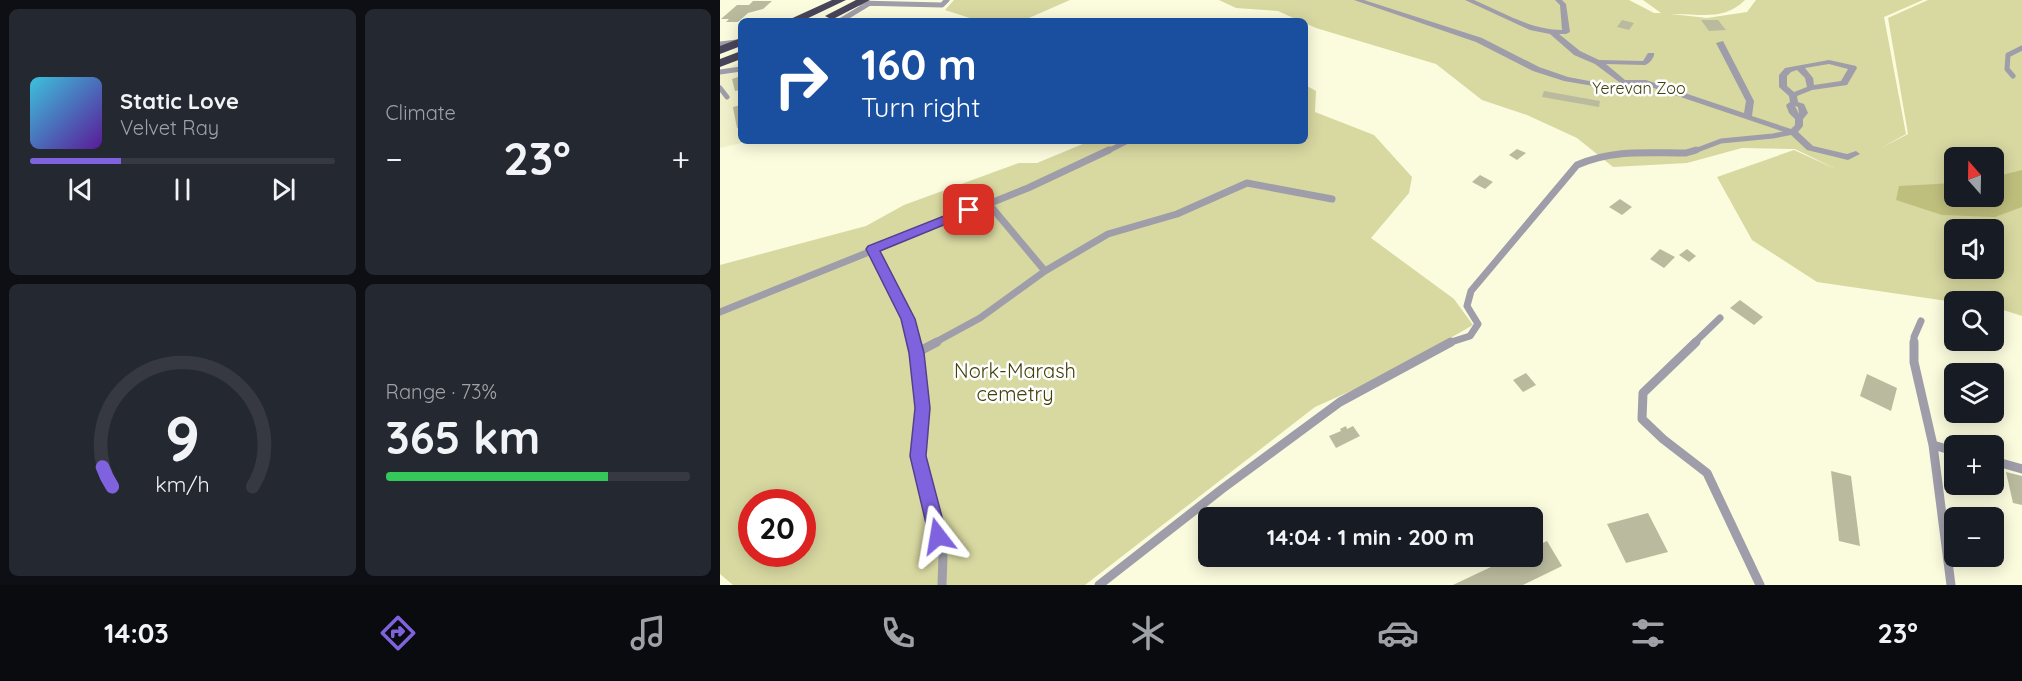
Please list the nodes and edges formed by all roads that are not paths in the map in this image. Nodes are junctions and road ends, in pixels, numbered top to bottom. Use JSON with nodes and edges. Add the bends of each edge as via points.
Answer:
{"nodes":[{"id":1,"x":841,"y":0,"type":"edge"},
{"id":2,"x":947,"y":0,"type":"edge"},
{"id":3,"x":1468,"y":0,"type":"edge"},
{"id":4,"x":1558,"y":0,"type":"edge"},
{"id":5,"x":1361,"y":1,"type":"edge"},
{"id":6,"x":864,"y":2,"type":"edge"},
{"id":7,"x":799,"y":18,"type":"edge"},
{"id":8,"x":826,"y":18,"type":"edge"},
{"id":9,"x":844,"y":18,"type":"edge"},
{"id":10,"x":1552,"y":32,"type":"junction"},
{"id":11,"x":738,"y":42,"type":"edge"},
{"id":12,"x":738,"y":43,"type":"edge"},
{"id":13,"x":1720,"y":43,"type":"dead end"},
{"id":14,"x":720,"y":44,"type":"edge"},
{"id":15,"x":2022,"y":48,"type":"edge"},
{"id":16,"x":720,"y":50,"type":"edge"},
{"id":17,"x":1651,"y":55,"type":"dead end"},
{"id":18,"x":738,"y":59,"type":"edge"},
{"id":19,"x":738,"y":60,"type":"edge"},
{"id":20,"x":1598,"y":62,"type":"junction"},
{"id":21,"x":720,"y":63,"type":"edge"},
{"id":22,"x":1800,"y":67,"type":"junction"},
{"id":23,"x":720,"y":72,"type":"edge"},
{"id":24,"x":2013,"y":76,"type":"dead end"},
{"id":25,"x":1623,"y":82,"type":"junction"},
{"id":26,"x":1810,"y":86,"type":"junction"},
{"id":27,"x":720,"y":88,"type":"edge"},
{"id":28,"x":726,"y":97,"type":"dead end"},
{"id":29,"x":1793,"y":99,"type":"junction"},
{"id":30,"x":1748,"y":117,"type":"junction"},
{"id":31,"x":1793,"y":132,"type":"junction"},
{"id":32,"x":1122,"y":144,"type":"edge"},
{"id":33,"x":1856,"y":154,"type":"dead end"},
{"id":34,"x":1332,"y":199,"type":"dead end"},
{"id":35,"x":988,"y":202,"type":"junction"},
{"id":36,"x":872,"y":249,"type":"junction"},
{"id":37,"x":1045,"y":271,"type":"junction"},
{"id":38,"x":720,"y":312,"type":"edge"},
{"id":39,"x":1720,"y":318,"type":"dead end"},
{"id":40,"x":1921,"y":321,"type":"dead end"},
{"id":41,"x":916,"y":353,"type":"junction"},
{"id":42,"x":1933,"y":445,"type":"junction"},
{"id":43,"x":1944,"y":448,"type":"edge"},
{"id":44,"x":2004,"y":464,"type":"edge"},
{"id":45,"x":2022,"y":469,"type":"edge"},
{"id":46,"x":942,"y":585,"type":"edge"},
{"id":47,"x":1099,"y":585,"type":"edge"},
{"id":48,"x":1760,"y":585,"type":"edge"},
{"id":49,"x":1951,"y":585,"type":"edge"}],
"edges":[{"from":1,"to":7,"type":"highway"},
{"from":2,"to":6,"type":"lane","via":[[942,5]]},
{"from":3,"to":10,"type":"street","via":[[1533,28]]},
{"from":4,"to":10,"type":"street","via":[[1563,4],[1566,32]]},
{"from":5,"to":25,"type":"street","via":[[1479,40],[1557,76],[1605,86],[1620,86]]},
{"from":6,"to":8,"type":"highway"},
{"from":6,"to":9,"type":"lane"},
{"from":10,"to":20,"type":"street","via":[[1577,53]]},
{"from":11,"to":14,"type":"lane"},
{"from":12,"to":16,"type":"highway"},
{"from":13,"to":30,"type":"street","via":[[1750,100]]},
{"from":15,"to":24,"type":"lane","via":[[2008,55],[2007,69]]},
{"from":17,"to":20,"type":"street","via":[[1645,63]]},
{"from":18,"to":21,"type":"highway"},
{"from":19,"to":23,"type":"lane"},
{"from":20,"to":25,"type":"street"},
{"from":22,"to":26,"type":"street"},
{"from":22,"to":26,"type":"street","via":[[1829,62],[1853,68],[1844,83]]},
{"from":22,"to":29,"type":"street","via":[[1783,75],[1784,87]]},
{"from":25,"to":30,"type":"street","via":[[1643,82]]},
{"from":26,"to":29,"type":"street"},
{"from":27,"to":28,"type":"lane"},
{"from":29,"to":31,"type":"street","via":[[1790,105],[1799,118],[1799,126]]},
{"from":30,"to":31,"type":"street"},
{"from":31,"to":33,"type":"street","via":[[1809,148],[1848,157]]},
{"from":31,"to":47,"type":"lane","via":[[1727,139],[1689,153],[1618,151],[1596,155],[1577,165],[1471,291],[1467,306],[1478,324],[1470,336],[1452,341],[1340,402]]},
{"from":32,"to":35,"type":"lane"},
{"from":34,"to":37,"type":"lane","via":[[1247,183],[1177,214],[1108,234]]},
{"from":35,"to":36,"type":"lane"},
{"from":35,"to":37,"type":"lane"},
{"from":36,"to":38,"type":"lane"},
{"from":36,"to":41,"type":"lane","via":[[908,319]]},
{"from":37,"to":41,"type":"lane","via":[[980,318]]},
{"from":39,"to":48,"type":"lane","via":[[1643,393],[1642,419],[1707,473]]},
{"from":40,"to":42,"type":"lane","via":[[1914,336],[1914,362]]},
{"from":41,"to":46,"type":"lane","via":[[923,408],[918,456],[943,556]]},
{"from":42,"to":43,"type":"lane"},
{"from":42,"to":49,"type":"lane"},
{"from":44,"to":45,"type":"lane"}]}
